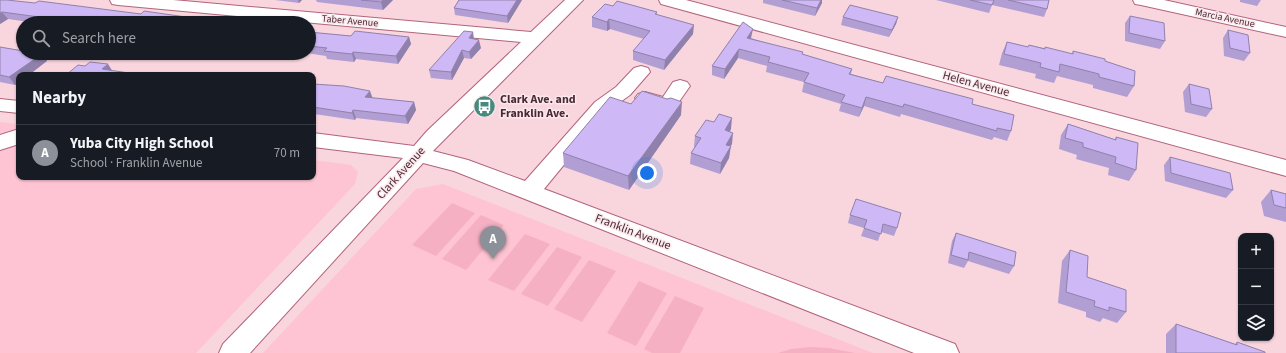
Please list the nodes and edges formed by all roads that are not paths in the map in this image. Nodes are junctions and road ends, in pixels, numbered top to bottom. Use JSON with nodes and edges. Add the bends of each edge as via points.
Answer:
{"nodes":[{"id":1,"x":118,"y":0,"type":"edge"},
{"id":2,"x":575,"y":0,"type":"edge"},
{"id":3,"x":666,"y":0,"type":"edge"},
{"id":4,"x":1141,"y":0,"type":"edge"},
{"id":5,"x":294,"y":16,"type":"edge"},
{"id":6,"x":316,"y":18,"type":"edge"},
{"id":7,"x":1286,"y":32,"type":"edge"},
{"id":8,"x":535,"y":38,"type":"junction"},
{"id":9,"x":640,"y":72,"type":"dead end"},
{"id":10,"x":680,"y":86,"type":"dead end"},
{"id":11,"x":623,"y":91,"type":"junction"},
{"id":12,"x":0,"y":105,"type":"edge"},
{"id":13,"x":16,"y":107,"type":"edge"},
{"id":14,"x":16,"y":137,"type":"edge"},
{"id":15,"x":316,"y":140,"type":"edge"},
{"id":16,"x":0,"y":143,"type":"edge"},
{"id":17,"x":419,"y":154,"type":"junction"},
{"id":18,"x":1286,"y":168,"type":"edge"},
{"id":19,"x":529,"y":191,"type":"junction"},
{"id":20,"x":233,"y":353,"type":"edge"},
{"id":21,"x":944,"y":353,"type":"edge"}],
"edges":[{"from":1,"to":5,"type":"street","name":"Taber Avenue"},
{"from":2,"to":8,"type":"street","name":"Clark Avenue"},
{"from":3,"to":18,"type":"street","name":"Helen Avenue"},
{"from":4,"to":7,"type":"street","name":"Marcia Avenue"},
{"from":6,"to":8,"type":"street","name":"Taber Avenue"},
{"from":8,"to":17,"type":"street","name":"Clark Avenue","via":[[464,106]]},
{"from":9,"to":11,"type":"street"},
{"from":10,"to":11,"type":"street","via":[[667,105]]},
{"from":11,"to":19,"type":"street","via":[[602,106]]},
{"from":12,"to":13,"type":"street"},
{"from":14,"to":16,"type":"street"},
{"from":15,"to":17,"type":"street","name":"Franklin Avenue"},
{"from":17,"to":19,"type":"street","name":"Franklin Avenue","via":[[466,167]]},
{"from":17,"to":20,"type":"street","name":"Clark Avenue"},
{"from":19,"to":21,"type":"street","name":"Franklin Avenue"}]}
